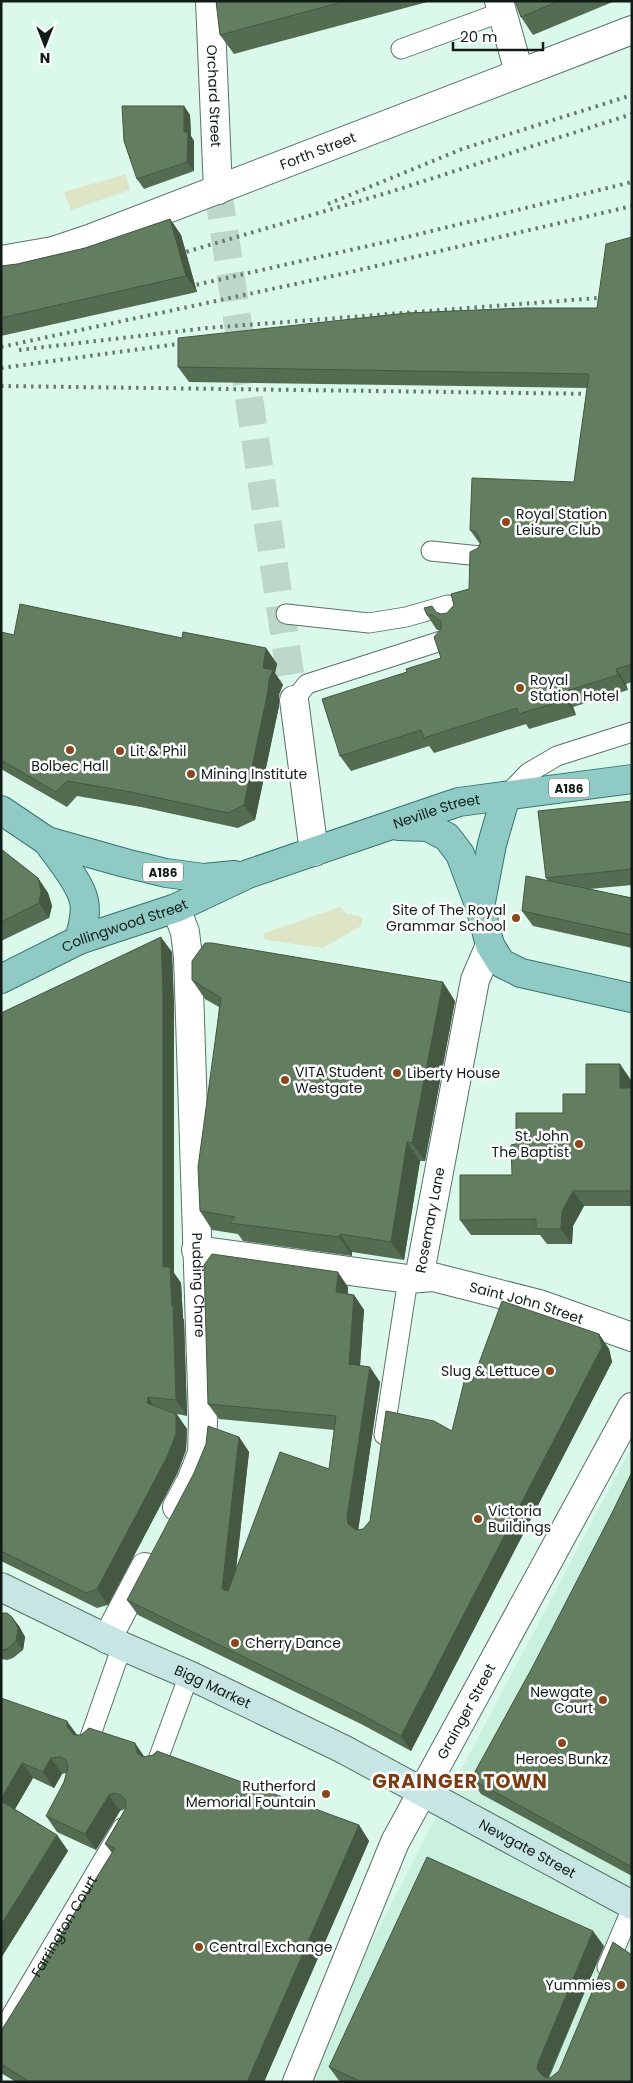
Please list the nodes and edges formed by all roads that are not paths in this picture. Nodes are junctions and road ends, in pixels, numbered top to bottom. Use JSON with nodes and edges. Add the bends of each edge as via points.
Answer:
{"nodes":[{"id":1,"x":210,"y":1,"type":"edge"},
{"id":2,"x":500,"y":7,"type":"edge"},
{"id":3,"x":632,"y":30,"type":"edge"},
{"id":4,"x":401,"y":49,"type":"dead end"},
{"id":5,"x":519,"y":72,"type":"junction"},
{"id":6,"x":218,"y":190,"type":"junction"},
{"id":7,"x":1,"y":260,"type":"edge"},
{"id":8,"x":431,"y":551,"type":"dead end"},
{"id":9,"x":480,"y":556,"type":"edge"},
{"id":10,"x":286,"y":614,"type":"dead end"},
{"id":11,"x":453,"y":618,"type":"edge"},
{"id":12,"x":441,"y":640,"type":"edge"},
{"id":13,"x":294,"y":700,"type":"joint"},
{"id":14,"x":632,"y":732,"type":"edge"},
{"id":15,"x":632,"y":780,"type":"edge"},
{"id":16,"x":506,"y":796,"type":"junction"},
{"id":17,"x":1,"y":810,"type":"edge"},
{"id":18,"x":392,"y":826,"type":"junction"},
{"id":19,"x":47,"y":840,"type":"junction"},
{"id":20,"x":314,"y":852,"type":"junction"},
{"id":21,"x":248,"y":874,"type":"junction"},
{"id":22,"x":480,"y":907,"type":"junction"},
{"id":23,"x":176,"y":908,"type":"junction"},
{"id":24,"x":79,"y":940,"type":"junction"},
{"id":25,"x":490,"y":945,"type":"junction"},
{"id":26,"x":1,"y":979,"type":"edge"},
{"id":27,"x":632,"y":998,"type":"edge"},
{"id":28,"x":196,"y":1250,"type":"junction"},
{"id":29,"x":414,"y":1278,"type":"junction"},
{"id":30,"x":632,"y":1337,"type":"edge"},
{"id":31,"x":632,"y":1407,"type":"edge"},
{"id":32,"x":382,"y":1450,"type":"edge"},
{"id":33,"x":1,"y":1587,"type":"edge"},
{"id":34,"x":115,"y":1643,"type":"junction"},
{"id":35,"x":189,"y":1675,"type":"junction"},
{"id":36,"x":90,"y":1740,"type":"edge"},
{"id":37,"x":157,"y":1762,"type":"edge"},
{"id":38,"x":422,"y":1790,"type":"junction"},
{"id":39,"x":126,"y":1820,"type":"edge"},
{"id":40,"x":632,"y":1907,"type":"edge"},
{"id":41,"x":601,"y":1981,"type":"edge"},
{"id":42,"x":1,"y":2033,"type":"edge"},
{"id":43,"x":297,"y":2082,"type":"edge"}],
"edges":[{"from":1,"to":6,"type":"street","name":"Orchard Street"},
{"from":2,"to":4,"type":"lane"},
{"from":2,"to":5,"type":"street"},
{"from":3,"to":5,"type":"street","name":"Forth Street"},
{"from":5,"to":6,"type":"street","name":"Forth Street"},
{"from":6,"to":7,"type":"street","name":"Forth Street","via":[[53,251]]},
{"from":8,"to":9,"type":"lane"},
{"from":10,"to":11,"type":"lane","via":[[369,623],[448,605]]},
{"from":12,"to":13,"type":"lane","via":[[307,684]]},
{"from":13,"to":20,"type":"street"},
{"from":14,"to":16,"type":"lane","via":[[557,756],[528,773]]},
{"from":15,"to":16,"type":"main road","name":"Neville Street","number":"A186"},
{"from":16,"to":18,"type":"main road","name":"Neville Street","number":"A186","via":[[459,802]]},
{"from":16,"to":22,"type":"main road","via":[[492,844]]},
{"from":17,"to":19,"type":"main road","number":"A186"},
{"from":18,"to":20,"type":"main road","name":"Neville Street","number":"A186"},
{"from":18,"to":22,"type":"main road","number":"A186","via":[[428,827],[447,836],[460,854]]},
{"from":19,"to":21,"type":"main road","number":"A186","via":[[166,873],[204,878]]},
{"from":19,"to":24,"type":"main road","number":"A186","via":[[81,892],[84,903]]},
{"from":20,"to":21,"type":"main road","name":"Neville Street","number":"A186"},
{"from":21,"to":23,"type":"main road","name":"Collingwood Street"},
{"from":22,"to":25,"type":"main road","number":"A186"},
{"from":23,"to":24,"type":"main road","name":"Collingwood Street"},
{"from":23,"to":28,"type":"street","name":"Pudding Chare","via":[[185,932],[188,957]]},
{"from":24,"to":26,"type":"main road","name":"Collingwood Street"},
{"from":25,"to":27,"type":"main road","number":"A186","via":[[501,963],[521,973]]},
{"from":25,"to":29,"type":"street","name":"Rosemary Lane","via":[[475,980]]},
{"from":28,"to":29,"type":"street","name":"Rosemary Lane"},
{"from":28,"to":34,"type":"street","name":"Pudding Chare","via":[[202,1453]]},
{"from":29,"to":30,"type":"street","name":"Saint John Street","via":[[433,1276],[539,1304]]},
{"from":29,"to":32,"type":"lane"},
{"from":31,"to":38,"type":"street","name":"Grainger Street"},
{"from":33,"to":34,"type":"main road","name":"Bigg Market"},
{"from":34,"to":35,"type":"main road","name":"Bigg Market"},
{"from":34,"to":36,"type":"lane"},
{"from":35,"to":37,"type":"lane"},
{"from":35,"to":38,"type":"main road","name":"Bigg Market"},
{"from":38,"to":40,"type":"main road","name":"Newgate Street"},
{"from":38,"to":43,"type":"street","name":"Grainger Street","via":[[395,1842]]},
{"from":39,"to":42,"type":"lane","name":"Farrington Court"},
{"from":40,"to":41,"type":"lane"}]}
